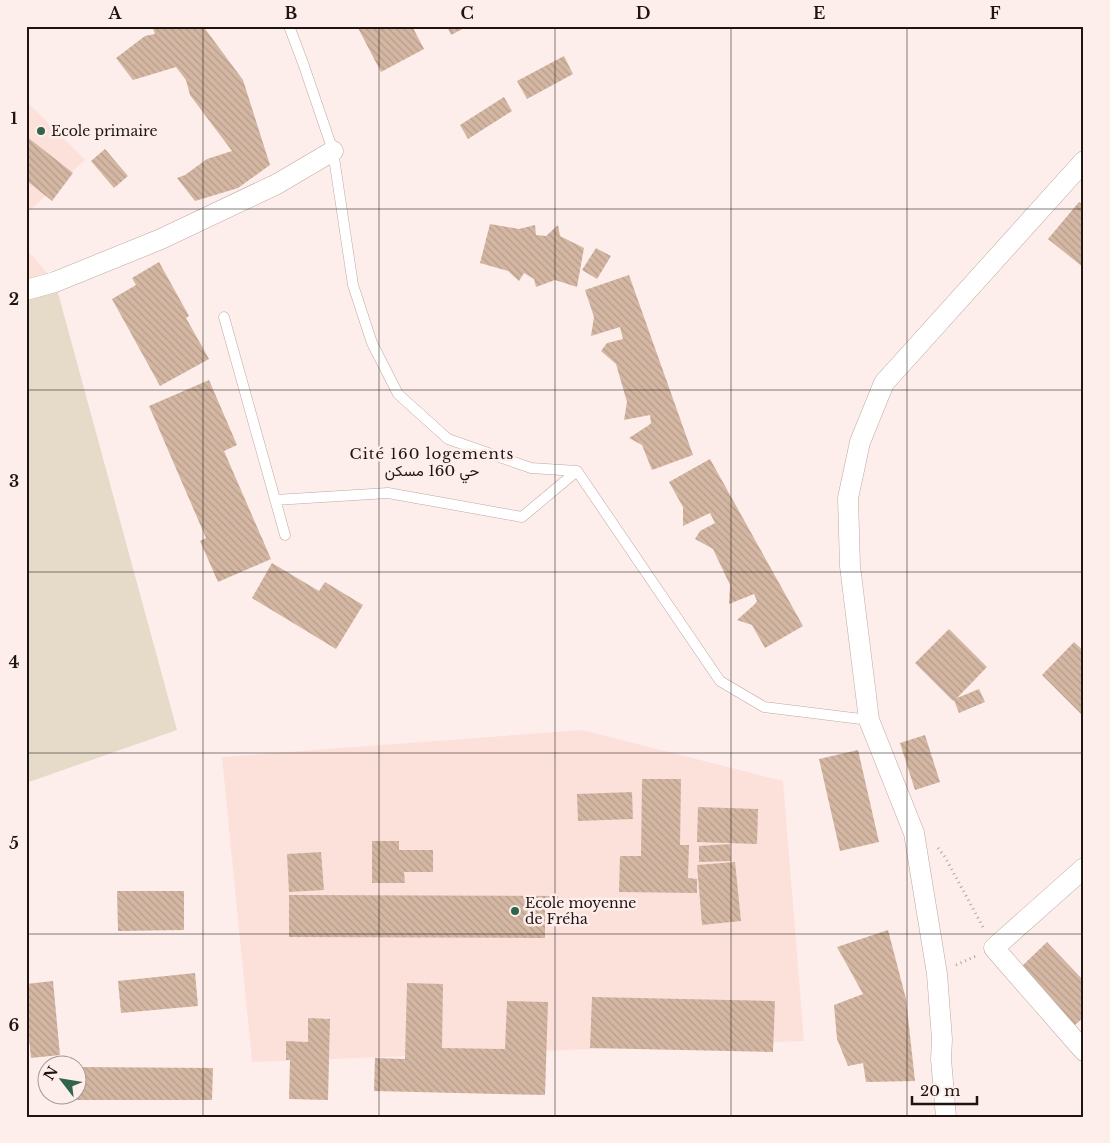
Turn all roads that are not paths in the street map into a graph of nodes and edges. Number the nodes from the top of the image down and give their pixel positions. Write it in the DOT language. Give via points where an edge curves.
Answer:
graph roads {
  1 [pos="289,26"];
  2 [pos="333,151"];
  3 [pos="1084,161"];
  4 [pos="26,290"];
  5 [pos="224,316"];
  6 [pos="577,470"];
  7 [pos="275,500"];
  8 [pos="285,535"];
  9 [pos="868,720"];
  10 [pos="1084,868"];
  11 [pos="942,1039"];
  12 [pos="1084,1051"];
  13 [pos="946,1117"];
  14 [pos="960,1117"];
  1 -- 2 [label="lane"];
  2 -- 4 [label="street" via="277,184 161,239 55,282"];
  2 -- 6 [label="lane" via="353,285 372,343 398,394 448,439 531,468"];
  3 -- 9 [label="street" via="884,383 860,442 848,498 850,566"];
  5 -- 7 [label="lane"];
  6 -- 7 [label="lane" via="522,517 388,493"];
  6 -- 9 [label="lane" via="720,681 764,707"];
  7 -- 8 [label="lane"];
  9 -- 11 [label="street" via="914,833 937,974"];
  10 -- 12 [label="street" via="994,948"];
  11 -- 13 [label="street"];
  11 -- 14 [label="street"];
}
